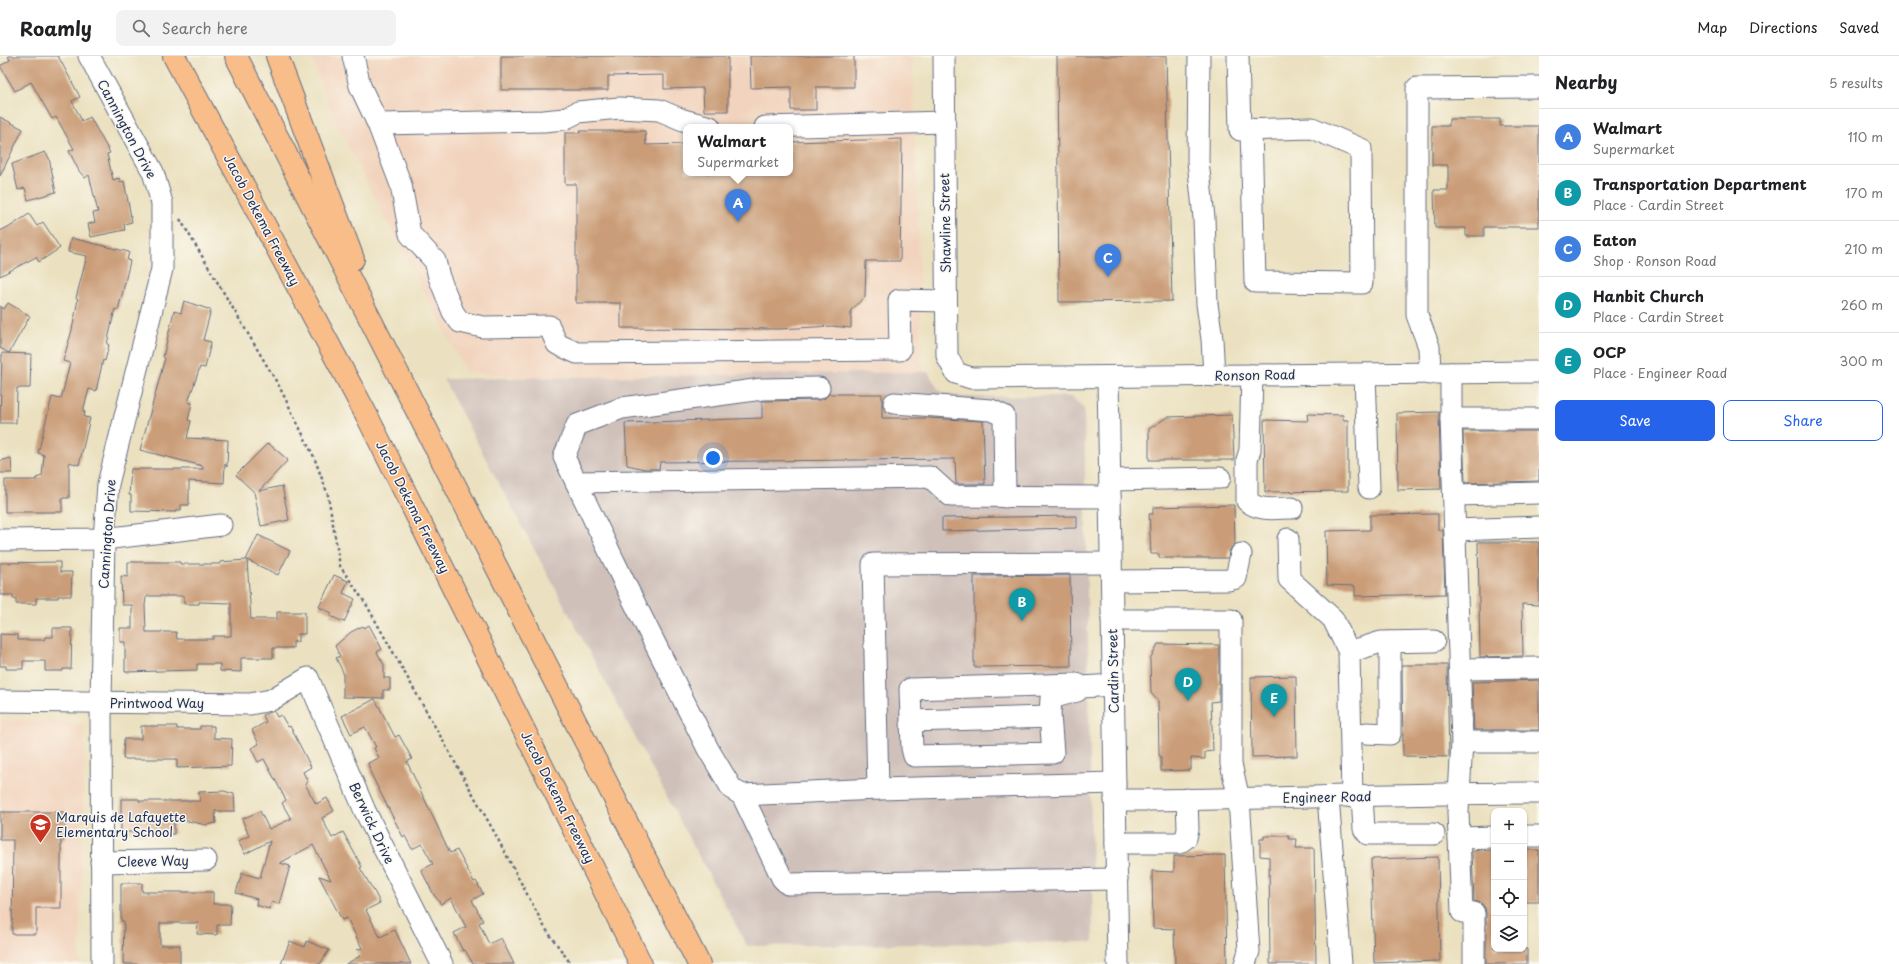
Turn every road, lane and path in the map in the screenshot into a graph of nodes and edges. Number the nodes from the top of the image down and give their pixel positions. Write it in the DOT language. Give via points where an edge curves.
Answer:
graph roads {
  1 [pos="89,56"];
  2 [pos="174,56"];
  3 [pos="236,56"];
  4 [pos="277,56"];
  5 [pos="354,56"];
  6 [pos="944,56"];
  7 [pos="1199,56"];
  8 [pos="1238,56"];
  9 [pos="1539,87"];
  10 [pos="944,122"];
  11 [pos="378,124"];
  12 [pos="698,124"];
  13 [pos="793,126"];
  14 [pos="1251,129"];
  15 [pos="177,215"];
  16 [pos="946,300"];
  17 [pos="392,360"];
  18 [pos="1539,372"];
  19 [pos="1451,373"];
  20 [pos="1365,374"];
  21 [pos="1430,374"];
  22 [pos="1214,376"];
  23 [pos="1252,376"];
  24 [pos="1108,377"];
  25 [pos="971,378"];
  26 [pos="819,388"];
  27 [pos="894,404"];
  28 [pos="1451,419"];
  29 [pos="1539,419"];
  30 [pos="1220,478"];
  31 [pos="576,482"];
  32 [pos="1110,488"];
  33 [pos="1369,488"];
  34 [pos="1539,494"];
  35 [pos="1454,495"];
  36 [pos="1005,497"];
  37 [pos="1292,508"];
  38 [pos="221,525"];
  39 [pos="1539,528"];
  40 [pos="1455,530"];
  41 [pos="1288,538"];
  42 [pos="0,540"];
  43 [pos="104,540"];
  44 [pos="1241,554"];
  45 [pos="1112,572"];
  46 [pos="1112,620"];
  47 [pos="1390,642"];
  48 [pos="1434,642"];
  49 [pos="1349,652"];
  50 [pos="1539,668"];
  51 [pos="1460,669"];
  52 [pos="308,678"];
  53 [pos="1113,685"];
  54 [pos="1082,687"];
  55 [pos="0,701"];
  56 [pos="101,703"];
  57 [pos="1050,717"];
  58 [pos="911,721"];
  59 [pos="1366,733"];
  60 [pos="1462,742"];
  61 [pos="1539,742"];
  62 [pos="878,789"];
  63 [pos="1115,791"];
  64 [pos="1458,793"];
  65 [pos="1539,793"];
  66 [pos="742,795"];
  67 [pos="1328,797"];
  68 [pos="1357,797"];
  69 [pos="1187,799"];
  70 [pos="1240,799"];
  71 [pos="1434,834"];
  72 [pos="1527,836"];
  73 [pos="1539,836"];
  74 [pos="1491,837"];
  75 [pos="1459,838"];
  76 [pos="1116,843"];
  77 [pos="206,860"];
  78 [pos="101,862"];
  79 [pos="1117,878"];
  80 [pos="102,964"];
  81 [pos="442,964"];
  82 [pos="571,964"];
  83 [pos="641,964"];
  84 [pos="699,964"];
  85 [pos="1118,964"];
  86 [pos="1245,964"];
  87 [pos="1340,964"];
  88 [pos="1474,964"];
  1 -- 43 [label="street, Cannington Drive" via="153,172 162,203 162,269 108,484"];
  2 -- 83 [label="highway, Jacob Dekema Freeway" via="366,414"];
  3 -- 17 [label="highway"];
  4 -- 17 [label="highway"];
  5 -- 11 [label="street" via="360,86"];
  6 -- 10 [label="street, Shawline Street"];
  7 -- 22 [label="street" via="1198,161"];
  8 -- 14 [label="street" via="1240,130"];
  9 -- 21 [label="street" via="1417,88 1417,315 1429,347"];
  10 -- 13 [label="street"];
  10 -- 16 [label="street, Shawline Street"];
  11 -- 12 [label="street" via="544,121 564,119 578,112 618,108 659,110"];
  11 -- 16 [label="street" via="401,185 410,234 435,260 453,312 460,322 483,327 549,326 557,344 577,353 900,350 899,300"];
  14 -- 14 [label="street" via="1255,282 1362,283 1361,149 1312,128"];
  15 -- 82 [label="path" via="278,386 314,457 328,495 340,566 366,604 492,828 544,928"];
  16 -- 25 [label="street, Shawline Street" via="947,356 956,373"];
  17 -- 84 [label="highway"];
  18 -- 19 [label="street, Ronson Road"];
  19 -- 21 [label="street, Ronson Road"];
  19 -- 28 [label="street"];
  20 -- 21 [label="street, Ronson Road"];
  20 -- 23 [label="street, Ronson Road"];
  20 -- 33 [label="street"];
  22 -- 23 [label="street, Ronson Road"];
  22 -- 24 [label="street, Ronson Road"];
  23 -- 37 [label="street" via="1250,450 1247,460 1248,501 1262,508"];
  24 -- 25 [label="street, Ronson Road"];
  24 -- 32 [label="street, Cardin Street"];
  26 -- 31 [label="street" via="762,389 622,408 577,425 564,457"];
  27 -- 36 [label="street" via="991,410 1004,416"];
  28 -- 29 [label="street"];
  28 -- 35 [label="street"];
  30 -- 32 [label="street"];
  31 -- 36 [label="street" via="930,477 951,496"];
  31 -- 66 [label="street" via="708,750 732,789"];
  32 -- 36 [label="street"];
  32 -- 45 [label="street, Cardin Street"];
  34 -- 35 [label="street"];
  35 -- 40 [label="street"];
  38 -- 43 [label="street"];
  39 -- 40 [label="street"];
  40 -- 51 [label="street"];
  41 -- 49 [label="street" via="1289,578 1333,620"];
  42 -- 43 [label="street"];
  43 -- 56 [label="street, Cannington Drive"];
  44 -- 45 [label="street" via="1236,578 1228,580"];
  45 -- 46 [label="street, Cardin Street"];
  45 -- 62 [label="street" via="873,564"];
  46 -- 53 [label="street, Cardin Street"];
  46 -- 70 [label="street" via="1231,620 1231,764"];
  47 -- 48 [label="street"];
  47 -- 49 [label="street" via="1381,642"];
  47 -- 59 [label="street" via="1390,734"];
  49 -- 68 [label="street"];
  50 -- 51 [label="street"];
  51 -- 60 [label="street"];
  52 -- 56 [label="street, Printwood Way" via="270,700 250,704"];
  52 -- 81 [label="street, Berwick Drive" via="365,811"];
  53 -- 54 [label="street"];
  53 -- 63 [label="street, Cardin Street"];
  54 -- 57 [label="street" via="1077,691 1051,698"];
  54 -- 58 [label="street" via="1077,684 910,689"];
  55 -- 56 [label="street, Printwood Way"];
  56 -- 78 [label="street, Cannington Drive"];
  57 -- 58 [label="street"];
  57 -- 58 [label="street" via="1053,753 914,756"];
  60 -- 61 [label="street"];
  60 -- 64 [label="street"];
  62 -- 63 [label="street, Engineer Road"];
  62 -- 66 [label="street, Engineer Road"];
  63 -- 69 [label="street, Engineer Road"];
  63 -- 76 [label="street, Cardin Street"];
  64 -- 65 [label="street, Engineer Road"];
  64 -- 68 [label="street, Engineer Road"];
  64 -- 75 [label="street"];
  66 -- 79 [label="street" via="782,878 788,884"];
  67 -- 68 [label="street, Engineer Road"];
  67 -- 70 [label="street, Engineer Road"];
  67 -- 87 [label="street"];
  68 -- 71 [label="street" via="1364,829 1368,834"];
  69 -- 70 [label="street, Engineer Road"];
  69 -- 76 [label="street" via="1188,829 1186,838 1179,843"];
  70 -- 86 [label="street" via="1249,951"];
  72 -- 73 [label="street"];
  74 -- 75 [label="street"];
  75 -- 88 [label="street" via="1462,912 1474,912"];
  76 -- 79 [label="street, Cardin Street"];
  77 -- 78 [label="street, Cleeve Way"];
  78 -- 80 [label="street, Cannington Drive"];
  79 -- 85 [label="street, Cardin Street"];
}
